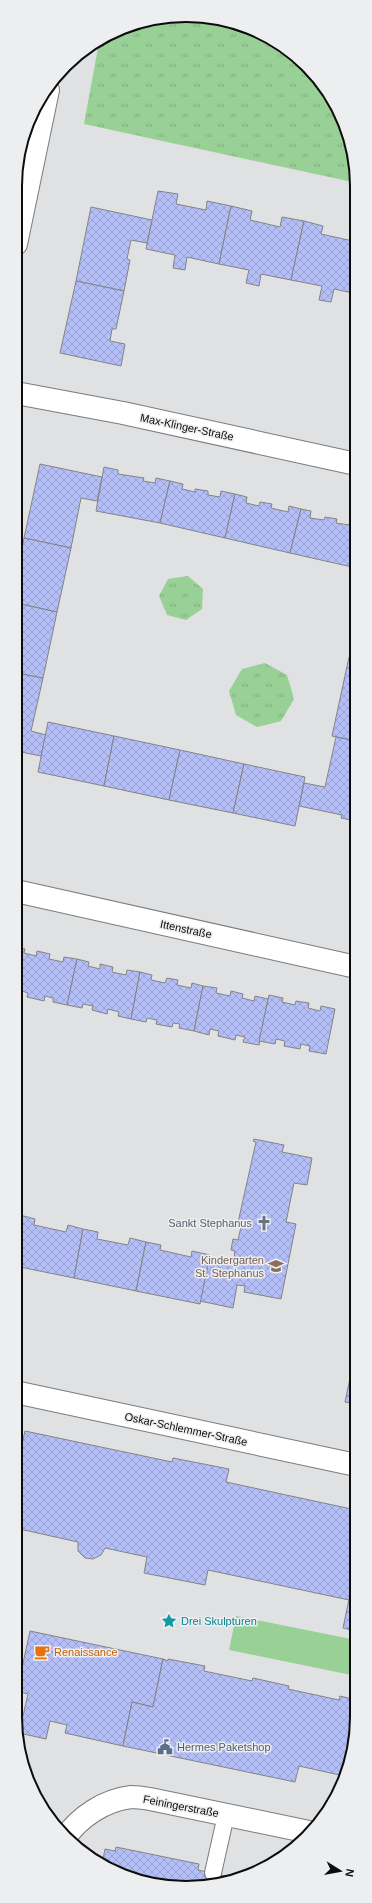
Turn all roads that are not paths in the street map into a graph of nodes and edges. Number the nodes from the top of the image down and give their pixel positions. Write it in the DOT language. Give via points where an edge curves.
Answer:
graph roads {
  1 [pos="46,102"];
  2 [pos="22,215"];
  3 [pos="22,394"];
  4 [pos="350,463"];
  5 [pos="22,892"];
  6 [pos="350,966"];
  7 [pos="22,1393"];
  8 [pos="350,1464"];
  9 [pos="226,1815"];
  10 [pos="304,1831"];
  11 [pos="69,1832"];
  12 [pos="213,1873"];
  1 -- 2 [label="street"];
  3 -- 4 [label="street, Max-Klinger-Straße" via="123,413"];
  5 -- 6 [label="street, Ittenstraße"];
  7 -- 8 [label="street, Oskar-Schlemmer-Straße"];
  9 -- 10 [label="street, Feiningerstraße"];
  9 -- 11 [label="street, Feiningerstraße" via="150,1798 131,1797 114,1801 95,1810 74,1825"];
  9 -- 12 [label="lane"];
}
